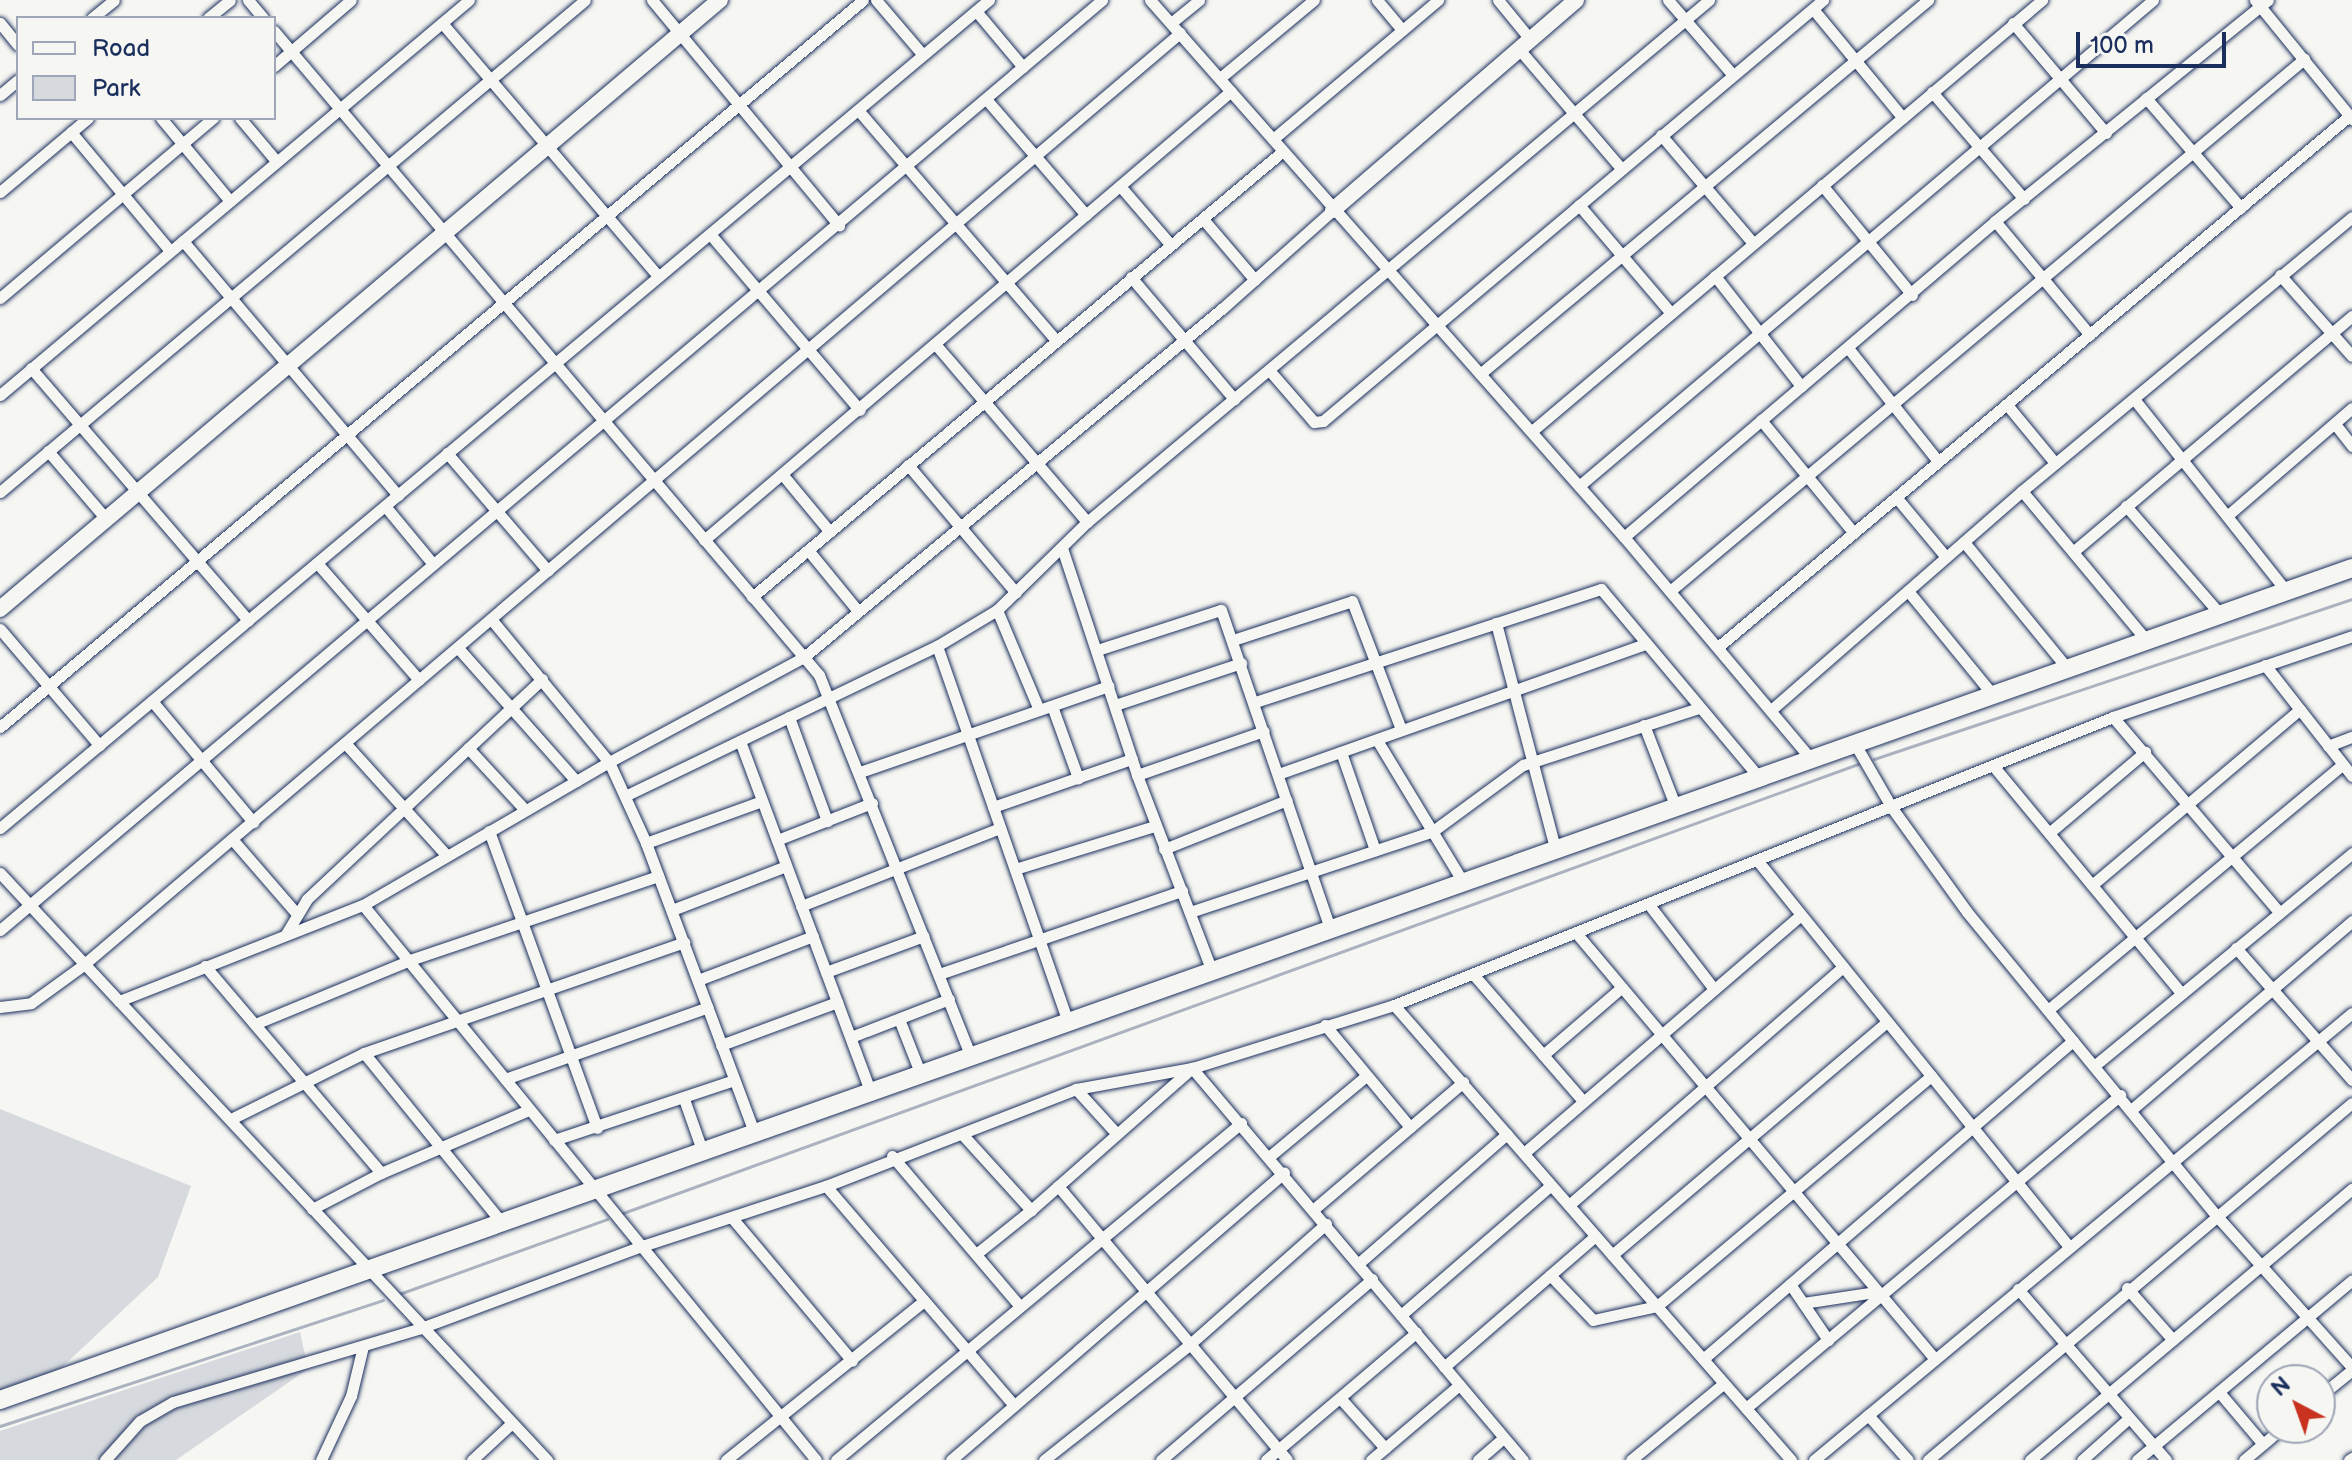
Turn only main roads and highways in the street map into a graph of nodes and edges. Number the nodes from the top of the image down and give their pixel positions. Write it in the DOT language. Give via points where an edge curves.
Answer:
graph roads {
  1 [pos="2352,568"];
  2 [pos="0,1400"];
  1 -- 2 [label="main road"];
}
